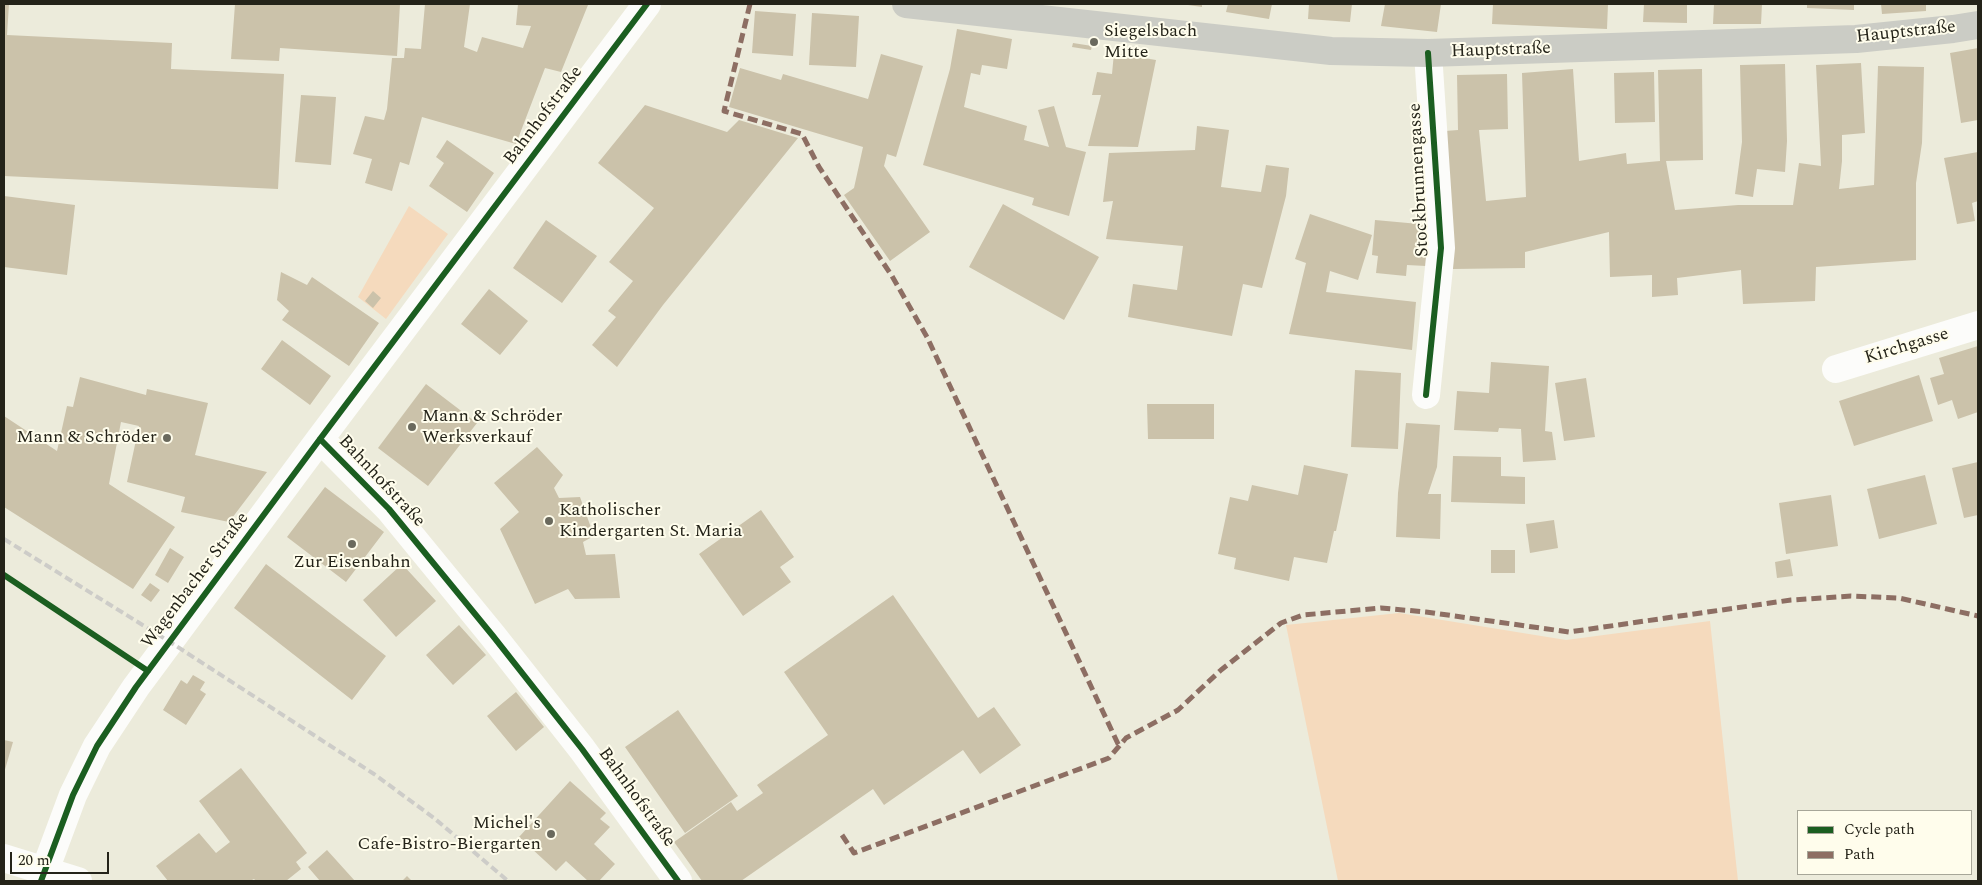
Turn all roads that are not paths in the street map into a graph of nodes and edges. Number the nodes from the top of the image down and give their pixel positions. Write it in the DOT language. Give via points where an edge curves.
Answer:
graph roads {
  1 [pos="647,4"];
  2 [pos="906,4"];
  3 [pos="1978,24"];
  4 [pos="1428,53"];
  5 [pos="1978,325"];
  6 [pos="1836,369"];
  7 [pos="1426,395"];
  8 [pos="320,439"];
  9 [pos="4,858"];
  10 [pos="43,876"];
  11 [pos="78,881"];
  12 [pos="678,881"];
  1 -- 8 [label="street, Bahnhofstraße"];
  2 -- 4 [label="main road, Hauptstraße" via="1317,50"];
  3 -- 4 [label="main road, Hauptstraße" via="1953,30 1856,39"];
  4 -- 7 [label="street, Stockbrunnengasse" via="1441,248"];
  5 -- 6 [label="street, Kirchgasse"];
  8 -- 10 [label="street, Wagenbacher Straße" via="148,671 97,746 72,795"];
  8 -- 12 [label="street, Bahnhofstraße" via="389,509 493,636 582,749"];
  9 -- 10 [label="street"];
  10 -- 11 [label="street"];
}
